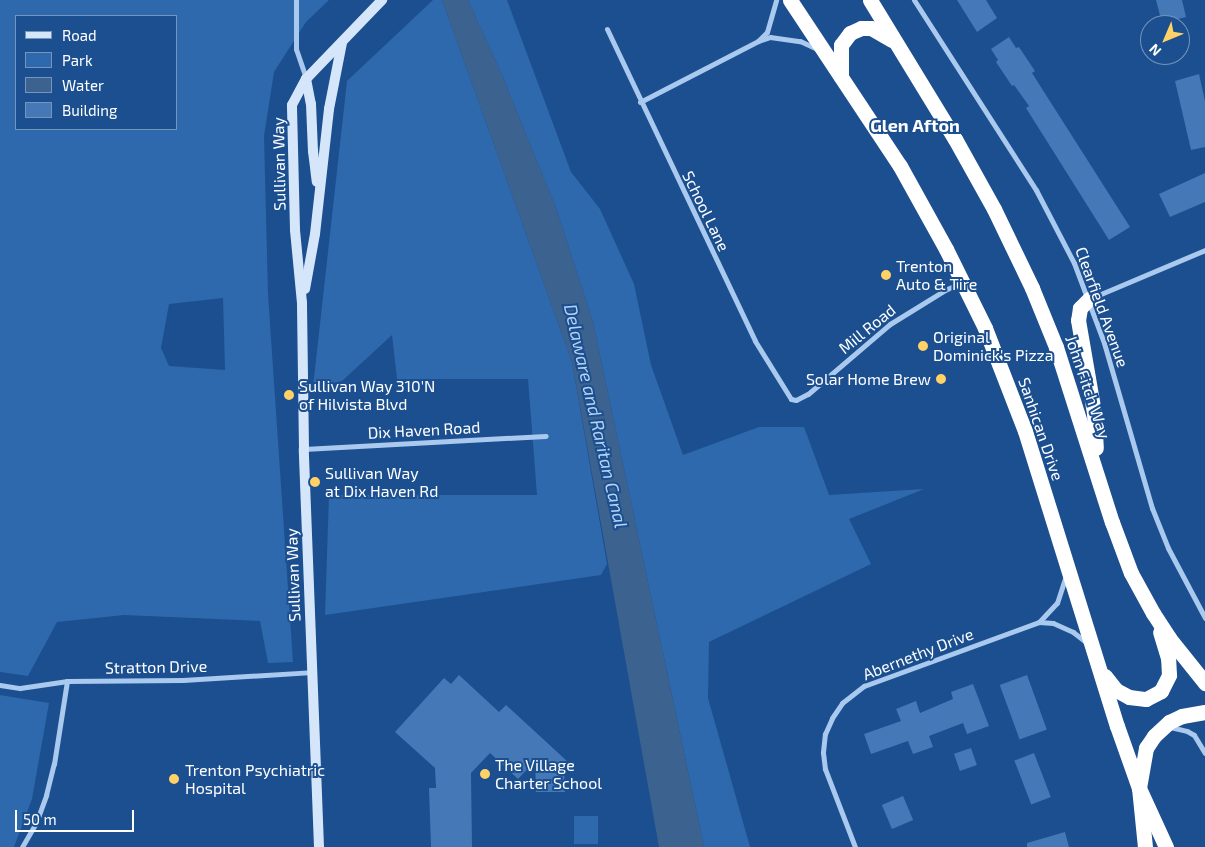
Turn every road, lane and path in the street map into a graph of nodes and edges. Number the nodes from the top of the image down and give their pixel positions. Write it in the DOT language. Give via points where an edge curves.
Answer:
graph roads {
  1 [pos="296,0"];
  2 [pos="382,0"];
  3 [pos="776,0"];
  4 [pos="790,0"];
  5 [pos="870,0"];
  6 [pos="914,0"];
  7 [pos="607,29"];
  8 [pos="758,41"];
  9 [pos="896,42"];
  10 [pos="342,43"];
  11 [pos="825,54"];
  12 [pos="840,77"];
  13 [pos="306,79"];
  14 [pos="640,102"];
  15 [pos="319,198"];
  16 [pos="1205,250"];
  17 [pos="963,282"];
  18 [pos="1089,299"];
  19 [pos="302,303"];
  20 [pos="791,399"];
  21 [pos="546,436"];
  22 [pos="304,449"];
  23 [pos="1098,472"];
  24 [pos="1068,571"];
  25 [pos="1152,613"];
  26 [pos="1205,618"];
  27 [pos="1039,622"];
  28 [pos="1093,647"];
  29 [pos="1100,669"];
  30 [pos="312,672"];
  31 [pos="67,681"];
  32 [pos="1205,682"];
  33 [pos="0,686"];
  34 [pos="1205,712"];
  35 [pos="1163,727"];
  36 [pos="1205,753"];
  37 [pos="1139,788"];
  38 [pos="22,847"];
  39 [pos="319,847"];
  40 [pos="854,847"];
  41 [pos="1145,847"];
  42 [pos="1166,847"];
  1 -- 13 [label="street" via="296,49"];
  2 -- 10 [label="main road, Sullivan Way"];
  3 -- 8 [label="street" via="767,32"];
  4 -- 11 [label="highway, Sanhican Drive"];
  5 -- 9 [label="highway, John Fitch Way"];
  6 -- 18 [label="street, Clearfield Avenue" via="1036,190"];
  7 -- 14 [label="street, School Lane"];
  8 -- 11 [label="street" via="770,37 800,41"];
  8 -- 14 [label="street"];
  9 -- 12 [label="highway" via="871,28 850,33 842,46"];
  9 -- 23 [label="highway, John Fitch Way" via="955,138 1032,288 1056,347"];
  10 -- 13 [label="main road, Sullivan Way"];
  10 -- 15 [label="main road, Sullivan Way" via="329,108"];
  11 -- 12 [label="highway, Sanhican Drive"];
  12 -- 17 [label="highway, Sanhican Drive" via="900,166"];
  13 -- 15 [label="main road"];
  13 -- 19 [label="main road, Sullivan Way" via="292,104 295,230"];
  14 -- 20 [label="street, School Lane" via="755,341"];
  15 -- 19 [label="main road, Sullivan Way"];
  16 -- 18 [label="street"];
  17 -- 20 [label="street, Mill Road" via="890,324 816,388 796,400"];
  17 -- 24 [label="highway, Sanhican Drive" via="1025,430"];
  18 -- 23 [label="highway" via="1080,308 1078,320 1094,413"];
  18 -- 26 [label="street, Clearfield Avenue" via="1152,508 1171,556"];
  19 -- 22 [label="main road, Sullivan Way"];
  21 -- 22 [label="street, Dix Haven Road"];
  22 -- 30 [label="main road, Sullivan Way"];
  23 -- 25 [label="highway, John Fitch Way" via="1122,550"];
  24 -- 27 [label="street, Abernethy Drive" via="1057,603"];
  24 -- 28 [label="highway, Sanhican Drive"];
  25 -- 29 [label="highway" via="1169,667 1168,682 1161,691 1146,698 1129,697 1116,690"];
  25 -- 32 [label="highway, John Fitch Way"];
  27 -- 28 [label="street" via="1053,623 1073,632"];
  27 -- 40 [label="street, Abernethy Drive" via="864,686 842,703 825,734 823,752 825,769"];
  28 -- 29 [label="highway, Sanhican Drive"];
  29 -- 37 [label="highway, Sanhican Drive"];
  30 -- 31 [label="street, Stratton Drive" via="183,680"];
  30 -- 39 [label="main road, Sullivan Way"];
  31 -- 33 [label="street, Stratton Drive" via="20,688"];
  31 -- 38 [label="street" via="46,795 36,823"];
  34 -- 35 [label="highway" via="1182,716"];
  35 -- 36 [label="street" via="1186,730 1194,735"];
  35 -- 37 [label="highway" via="1146,748"];
  37 -- 41 [label="highway"];
  37 -- 42 [label="highway, Sanhican Drive"];
}
